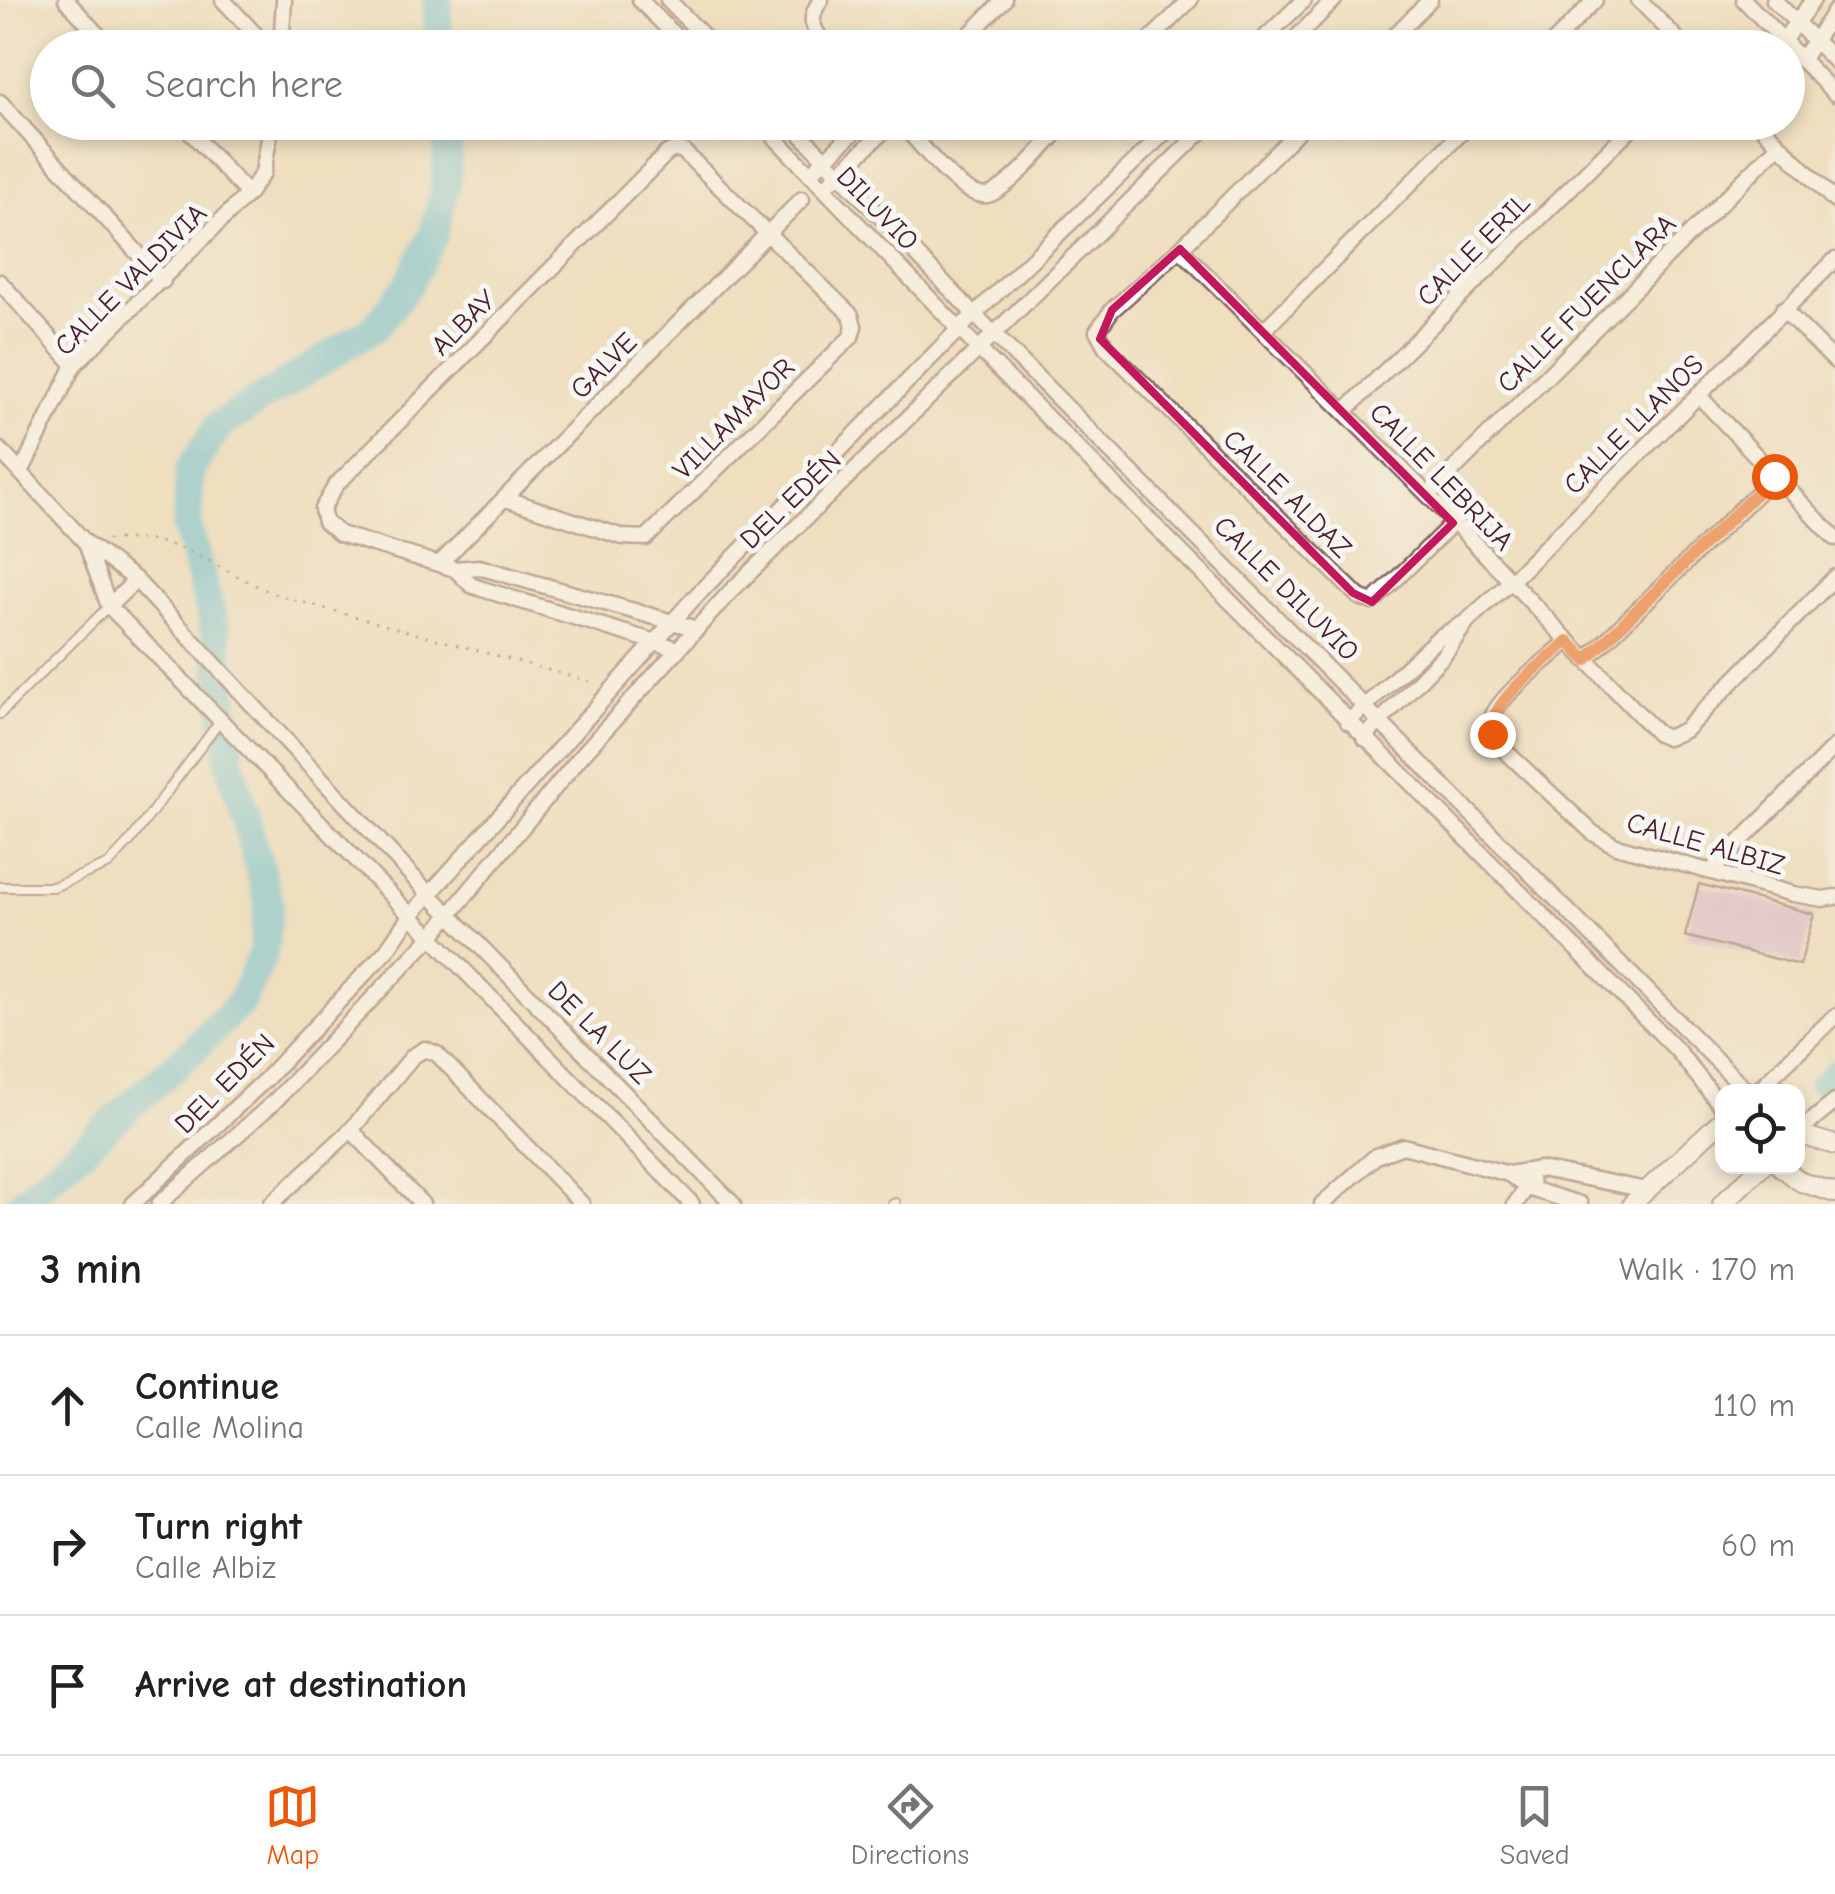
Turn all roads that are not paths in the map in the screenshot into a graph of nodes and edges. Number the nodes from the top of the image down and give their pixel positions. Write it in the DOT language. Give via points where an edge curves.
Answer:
graph roads {
  1 [pos="66,0"];
  2 [pos="223,0"];
  3 [pos="284,0"];
  4 [pos="640,0"];
  5 [pos="668,0"];
  6 [pos="821,0"];
  7 [pos="1004,0"];
  8 [pos="1190,0"];
  9 [pos="1304,0"];
  10 [pos="1334,0"];
  11 [pos="1430,0"];
  12 [pos="1596,0"];
  13 [pos="1640,0"];
  14 [pos="1744,0"];
  15 [pos="1774,0"];
  16 [pos="1813,0"];
  17 [pos="1835,11"];
  18 [pos="1798,24"];
  19 [pos="94,30"];
  20 [pos="251,30"];
  21 [pos="282,30"];
  22 [pos="669,30"];
  23 [pos="697,30"];
  24 [pos="814,30"];
  25 [pos="974,30"];
  26 [pos="1160,30"];
  27 [pos="1273,30"];
  28 [pos="1304,30"];
  29 [pos="1400,30"];
  30 [pos="1566,30"];
  31 [pos="1669,30"];
  32 [pos="1772,30"];
  33 [pos="1793,30"];
  34 [pos="1804,30"];
  35 [pos="1805,31"];
  36 [pos="1815,41"];
  37 [pos="1805,55"];
  38 [pos="1835,61"];
  39 [pos="1805,64"];
  40 [pos="1835,94"];
  41 [pos="0,102"];
  42 [pos="30,135"];
  43 [pos="34,140"];
  44 [pos="198,140"];
  45 [pos="268,140"];
  46 [pos="777,140"];
  47 [pos="806,140"];
  48 [pos="845,140"];
  49 [pos="874,140"];
  50 [pos="918,140"];
  51 [pos="1048,140"];
  52 [pos="1157,140"];
  53 [pos="1192,140"];
  54 [pos="1289,140"];
  55 [pos="1454,140"];
  56 [pos="1619,140"];
  57 [pos="1774,140"];
  58 [pos="1779,146"];
  59 [pos="825,159"];
  60 [pos="810,174"];
  61 [pos="840,175"];
  62 [pos="824,188"];
  63 [pos="248,194"];
  64 [pos="802,199"];
  65 [pos="1835,201"];
  66 [pos="763,230"];
  67 [pos="1180,248"];
  68 [pos="1835,260"];
  69 [pos="162,281"];
  70 [pos="0,282"];
  71 [pos="1783,309"];
  72 [pos="974,314"];
  73 [pos="958,329"];
  74 [pos="1264,330"];
  75 [pos="996,335"];
  76 [pos="980,349"];
  77 [pos="1835,362"];
  78 [pos="74,365"];
  79 [pos="1698,395"];
  80 [pos="1345,411"];
  81 [pos="0,450"];
  82 [pos="21,472"];
  83 [pos="1774,476"];
  84 [pos="1428,495"];
  85 [pos="506,499"];
  86 [pos="1454,523"];
  87 [pos="1835,538"];
  88 [pos="86,542"];
  89 [pos="439,564"];
  90 [pos="456,569"];
  91 [pos="1835,577"];
  92 [pos="136,580"];
  93 [pos="1510,582"];
  94 [pos="109,606"];
  95 [pos="673,622"];
  96 [pos="1466,622"];
  97 [pos="697,628"];
  98 [pos="1568,641"];
  99 [pos="654,643"];
  100 [pos="678,649"];
  101 [pos="1586,660"];
  102 [pos="1366,706"];
  103 [pos="0,714"];
  104 [pos="220,721"];
  105 [pos="1381,721"];
  106 [pos="1348,722"];
  107 [pos="1364,738"];
  108 [pos="1835,746"];
  109 [pos="1711,871"];
  110 [pos="0,887"];
  111 [pos="430,896"];
  112 [pos="1835,897"];
  113 [pos="410,916"];
  114 [pos="450,916"];
  115 [pos="431,937"];
  116 [pos="1835,1016"];
  117 [pos="1740,1084"];
  118 [pos="1764,1084"];
  119 [pos="1715,1099"];
  120 [pos="1835,1102"];
  121 [pos="1715,1126"];
  122 [pos="1805,1127"];
  123 [pos="351,1130"];
  124 [pos="1805,1135"];
  125 [pos="1835,1144"];
  126 [pos="1540,1169"];
  127 [pos="1510,1174"];
  128 [pos="1754,1174"];
  129 [pos="1790,1174"];
  130 [pos="1527,1188"];
  131 [pos="1646,1190"];
  132 [pos="1835,1194"];
  133 [pos="134,1204"];
  134 [pos="158,1204"];
  135 [pos="271,1204"];
  136 [pos="422,1204"];
  137 [pos="582,1204"];
  138 [pos="692,1204"];
  139 [pos="733,1204"];
  140 [pos="1322,1204"];
  141 [pos="1515,1204"];
  142 [pos="1580,1204"];
  143 [pos="1632,1204"];
  144 [pos="1722,1204"];
  1 -- 19 [label="street"];
  2 -- 20 [label="street"];
  3 -- 21 [label="street"];
  4 -- 22 [label="street"];
  5 -- 23 [label="street"];
  6 -- 24 [label="street" via="812,16"];
  7 -- 25 [label="street"];
  8 -- 26 [label="street"];
  9 -- 27 [label="street"];
  10 -- 28 [label="street"];
  11 -- 29 [label="street"];
  12 -- 30 [label="street"];
  13 -- 31 [label="street"];
  14 -- 32 [label="street"];
  15 -- 18 [label="street"];
  16 -- 18 [label="street"];
  17 -- 36 [label="street"];
  18 -- 33 [label="street"];
  18 -- 34 [label="street"];
  35 -- 36 [label="street"];
  36 -- 37 [label="street"];
  36 -- 38 [label="street"];
  39 -- 40 [label="street"];
  41 -- 42 [label="street"];
  43 -- 69 [label="street"];
  44 -- 63 [label="street"];
  45 -- 63 [label="street, CALLE VALDIVIA" via="262,173"];
  46 -- 60 [label="street, DILUVIO"];
  47 -- 59 [label="street, CALLE DILUVIO"];
  48 -- 59 [label="street"];
  49 -- 61 [label="street"];
  50 -- 51 [label="street" via="974,194 991,194"];
  52 -- 72 [label="street, DEL EDÉN"];
  53 -- 75 [label="street, DEL EDÉN"];
  54 -- 67 [label="street"];
  55 -- 74 [label="street"];
  56 -- 80 [label="street, CALLE ERIL"];
  57 -- 58 [label="street"];
  58 -- 65 [label="street"];
  58 -- 84 [label="street, CALLE FUENCLARA"];
  59 -- 60 [label="street"];
  59 -- 61 [label="street, CALLE DILUVIO"];
  60 -- 62 [label="street, DILUVIO"];
  61 -- 62 [label="street"];
  61 -- 72 [label="street, CALLE DILUVIO"];
  62 -- 73 [label="street, DILUVIO"];
  63 -- 69 [label="street, CALLE VALDIVIA"];
  64 -- 66 [label="street, GALVE"];
  66 -- 85 [label="street, GALVE"];
  66 -- 85 [label="street, VILLAMAYOR" via="851,316 850,337 646,538 623,538"];
  66 -- 89 [label="street, ALBAY" via="675,148 326,498 322,516 340,534"];
  67 -- 74 [label="street, CALLE LEBRIJA"];
  67 -- 86 [label="street, CALLE ALDAZ" via="1112,310 1097,331 1106,347 1359,598 1372,602"];
  68 -- 71 [label="street, CALLE LLANOS"];
  69 -- 78 [label="street, CALLE VALDIVIA"];
  70 -- 78 [label="street"];
  71 -- 77 [label="street"];
  71 -- 79 [label="street, CALLE LLANOS"];
  72 -- 73 [label="street, DEL EDÉN"];
  72 -- 75 [label="street, CALLE DILUVIO"];
  73 -- 76 [label="street, DILUVIO"];
  73 -- 95 [label="street, DEL EDÉN"];
  74 -- 80 [label="street, CALLE LEBRIJA"];
  75 -- 76 [label="street, DEL EDÉN"];
  75 -- 102 [label="street, CALLE DILUVIO"];
  76 -- 97 [label="street, DEL EDÉN"];
  76 -- 106 [label="street, DILUVIO"];
  78 -- 82 [label="street, CALLE VALDIVIA"];
  79 -- 83 [label="street"];
  79 -- 93 [label="street, CALLE LLANOS"];
  80 -- 84 [label="street, CALLE LEBRIJA"];
  81 -- 82 [label="street"];
  82 -- 88 [label="street"];
  83 -- 87 [label="street"];
  83 -- 101 [label="street"];
  84 -- 86 [label="street, CALLE LEBRIJA"];
  85 -- 89 [label="street, GALVE"];
  86 -- 93 [label="street, CALLE LEBRIJA"];
  88 -- 92 [label="street, DE LA LUZ"];
  88 -- 94 [label="street"];
  89 -- 90 [label="street, ALBAY"];
  90 -- 95 [label="street, ALBAY" via="479,567"];
  90 -- 99 [label="street, ALBAY" via="482,589"];
  91 -- 101 [label="street, CALLE LEBRIJA" via="1684,730 1667,738"];
  92 -- 94 [label="street"];
  92 -- 111 [label="street, DE LA LUZ"];
  93 -- 96 [label="street, CALLE LLANOS"];
  93 -- 98 [label="street, CALLE LEBRIJA"];
  94 -- 103 [label="lane"];
  94 -- 104 [label="street, DE LA LUZ"];
  95 -- 97 [label="street, ALBAY"];
  95 -- 99 [label="street, DEL EDÉN"];
  96 -- 102 [label="street" via="1438,638"];
  96 -- 105 [label="street"];
  97 -- 100 [label="street, DEL EDÉN"];
  98 -- 101 [label="street, CALLE LEBRIJA"];
  98 -- 109 [label="street, CALLE ALBIZ" via="1498,707 1490,725 1495,740 1604,840"];
  99 -- 100 [label="street, ALBAY"];
  99 -- 111 [label="street, DEL EDÉN"];
  100 -- 114 [label="street, DEL EDÉN"];
  102 -- 105 [label="street, CALLE DILUVIO"];
  102 -- 106 [label="street"];
  104 -- 110 [label="lane" via="109,864 53,887"];
  104 -- 113 [label="street, DE LA LUZ"];
  105 -- 107 [label="street"];
  105 -- 117 [label="street, CALLE DILUVIO"];
  106 -- 107 [label="street, DILUVIO"];
  107 -- 119 [label="street, DILUVIO" via="1676,1049"];
  108 -- 109 [label="street"];
  109 -- 112 [label="street, CALLE ALBIZ" via="1813,898"];
  111 -- 113 [label="street, DEL EDÉN"];
  111 -- 114 [label="street, DE LA LUZ"];
  113 -- 115 [label="street, DE LA LUZ"];
  113 -- 133 [label="street, DEL EDÉN" via="386,951 265,1080"];
  114 -- 115 [label="street, DEL EDÉN"];
  114 -- 139 [label="street, DE LA LUZ"];
  115 -- 134 [label="street, DEL EDÉN" via="274,1103"];
  115 -- 138 [label="street, DE LA LUZ"];
  116 -- 118 [label="street"];
  120 -- 122 [label="street"];
  121 -- 131 [label="street"];
  123 -- 135 [label="street"];
  123 -- 136 [label="street"];
  123 -- 137 [label="street" via="425,1049"];
  124 -- 125 [label="street"];
  126 -- 127 [label="street"];
  126 -- 130 [label="street"];
  126 -- 131 [label="street"];
  127 -- 130 [label="street"];
  127 -- 140 [label="street" via="1404,1146 1376,1156"];
  128 -- 144 [label="street"];
  129 -- 132 [label="street"];
  130 -- 141 [label="street"];
  130 -- 142 [label="street"];
  131 -- 143 [label="street"];
}
